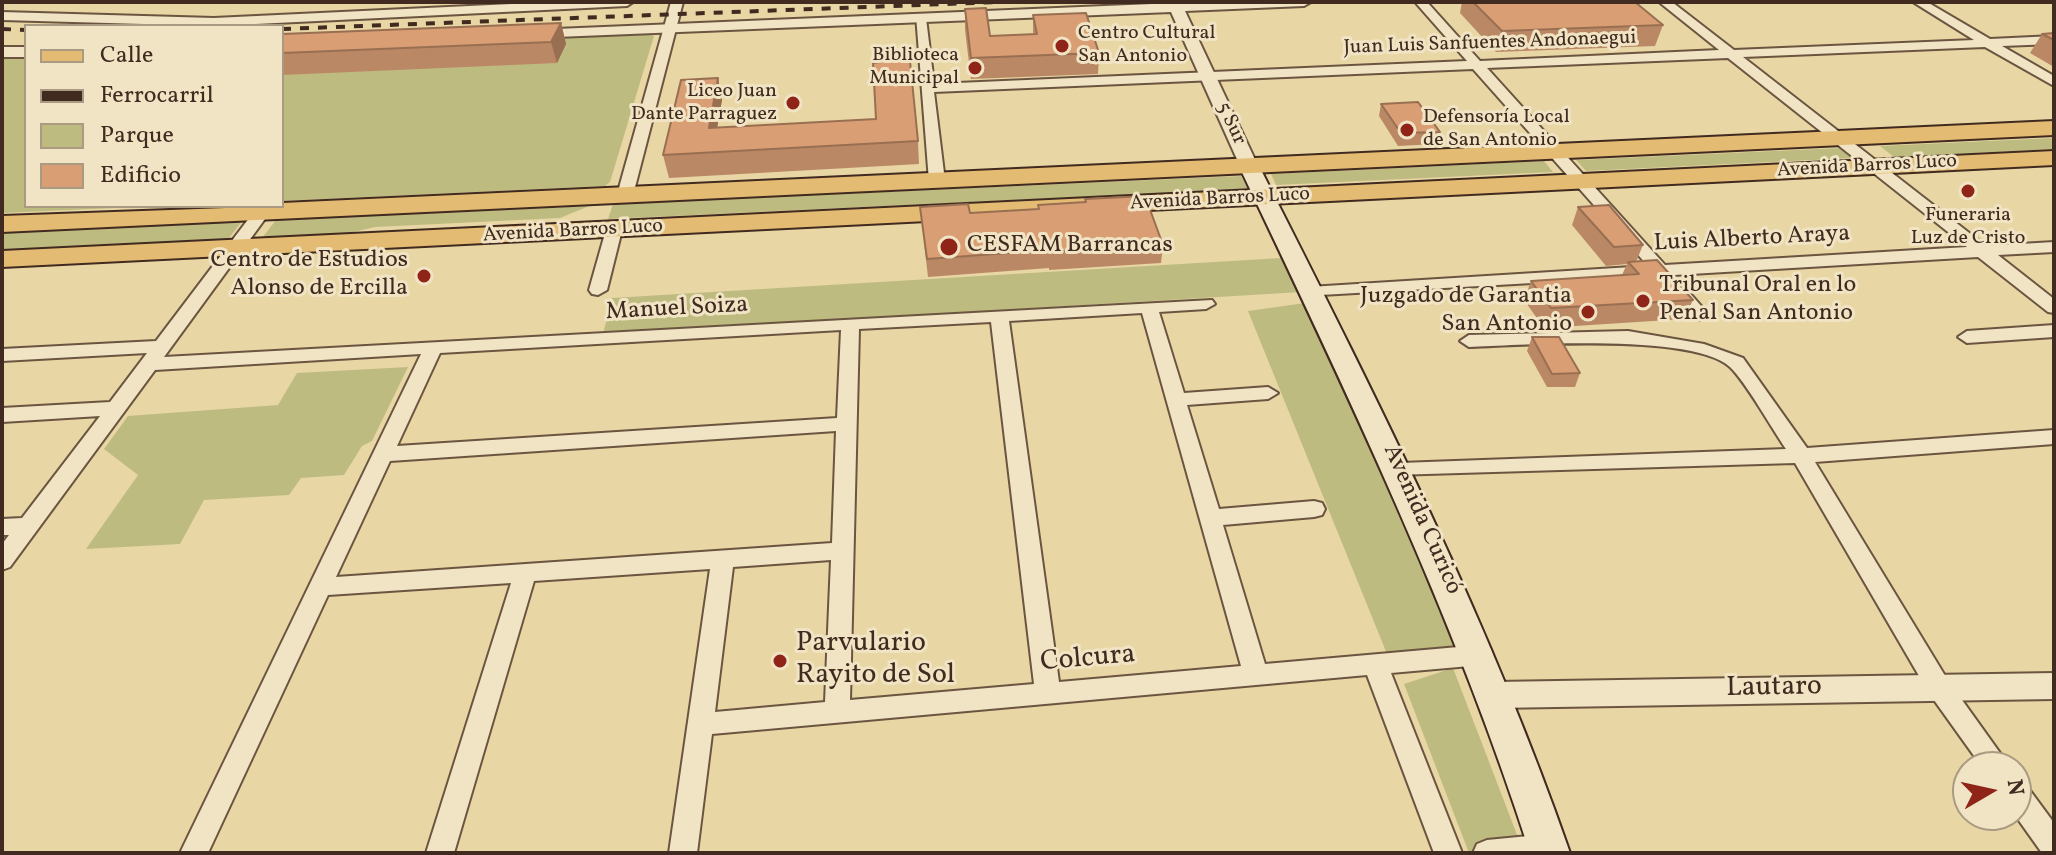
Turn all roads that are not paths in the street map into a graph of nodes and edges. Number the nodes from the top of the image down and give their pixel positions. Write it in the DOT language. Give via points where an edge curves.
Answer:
graph roads {
  1 [pos="627,2"];
  2 [pos="677,2"];
  3 [pos="1304,2"];
  4 [pos="1421,2"];
  5 [pos="1665,2"];
  6 [pos="1919,2"];
  7 [pos="1176,7"];
  8 [pos="2,16"];
  9 [pos="920,18"];
  10 [pos="670,28"];
  11 [pos="515,34"];
  12 [pos="2054,40"];
  13 [pos="1988,43"];
  14 [pos="2,52"];
  15 [pos="24,52"];
  16 [pos="1732,54"];
  17 [pos="1476,64"];
  18 [pos="1207,76"];
  19 [pos="2054,82"];
  20 [pos="928,88"];
  21 [pos="2054,128"];
  22 [pos="1840,138"];
  23 [pos="1554,152"];
  24 [pos="2054,158"];
  25 [pos="1249,166"];
  26 [pos="1876,167"];
  27 [pos="937,181"];
  28 [pos="1580,182"];
  29 [pos="625,195"];
  30 [pos="1265,197"];
  31 [pos="262,212"];
  32 [pos="2,224"];
  33 [pos="614,230"];
  34 [pos="536,234"];
  35 [pos="2054,247"];
  36 [pos="237,249"];
  37 [pos="1982,252"];
  38 [pos="2,259"];
  39 [pos="1659,270"];
  40 [pos="598,290"];
  41 [pos="1309,292"];
  42 [pos="1206,304"];
  43 [pos="1149,307"];
  44 [pos="2054,308"];
  45 [pos="1700,315"];
  46 [pos="999,316"];
  47 [pos="850,324"];
  48 [pos="2054,331"];
  49 [pos="1967,337"];
  50 [pos="1469,341"];
  51 [pos="164,346"];
  52 [pos="433,348"];
  53 [pos="2,355"];
  54 [pos="150,364"];
  55 [pos="1268,393"];
  56 [pos="1176,400"];
  57 [pos="117,408"];
  58 [pos="2,415"];
  59 [pos="847,424"];
  60 [pos="2054,437"];
  61 [pos="382,454"];
  62 [pos="1801,455"];
  63 [pos="1400,470"];
  64 [pos="1314,509"];
  65 [pos="1211,518"];
  66 [pos="29,526"];
  67 [pos="2,527"];
  68 [pos="843,551"];
  69 [pos="723,559"];
  70 [pos="2,561"];
  71 [pos="525,573"];
  72 [pos="319,587"];
  73 [pos="1481,655"];
  74 [pos="1375,665"];
  75 [pos="1256,675"];
  76 [pos="1938,686"];
  77 [pos="2054,686"];
  78 [pos="1048,694"];
  79 [pos="1495,695"];
  80 [pos="837,712"];
  81 [pos="701,724"];
  82 [pos="1985,751"];
  83 [pos="2032,816"];
  84 [pos="2054,846"];
  85 [pos="1550,850"];
  86 [pos="194,853"];
  87 [pos="440,853"];
  88 [pos="683,853"];
  89 [pos="1448,853"];
  90 [pos="1487,853"];
  1 -- 8 [label="street" via="196,22"];
  2 -- 10 [label="street"];
  3 -- 7 [label="street"];
  4 -- 17 [label="street"];
  5 -- 16 [label="street"];
  6 -- 13 [label="street"];
  7 -- 9 [label="street"];
  7 -- 18 [label="street, 5 Sur"];
  9 -- 10 [label="street"];
  9 -- 20 [label="street"];
  10 -- 11 [label="street"];
  10 -- 29 [label="street"];
  12 -- 13 [label="street, Juan Luis Sanfuentes Andonaegui"];
  13 -- 16 [label="street, Juan Luis Sanfuentes Andonaegui"];
  13 -- 19 [label="street"];
  14 -- 15 [label="street"];
  16 -- 17 [label="street, Juan Luis Sanfuentes Andonaegui"];
  16 -- 22 [label="street"];
  17 -- 18 [label="street, Juan Luis Sanfuentes Andonaegui"];
  17 -- 23 [label="street"];
  18 -- 20 [label="street, Juan Luis Sanfuentes Andonaegui"];
  18 -- 25 [label="street, 5 Sur"];
  20 -- 27 [label="street"];
  21 -- 22 [label="main road, Avenida Barros Luco"];
  22 -- 23 [label="main road, Avenida Barros Luco"];
  22 -- 26 [label="street"];
  23 -- 25 [label="main road, Avenida Barros Luco"];
  23 -- 28 [label="street"];
  24 -- 26 [label="main road, Avenida Barros Luco"];
  25 -- 27 [label="main road, Avenida Barros Luco"];
  25 -- 30 [label="main road, 5 Sur"];
  26 -- 28 [label="main road, Avenida Barros Luco"];
  26 -- 37 [label="street"];
  27 -- 29 [label="main road, Avenida Barros Luco"];
  28 -- 30 [label="main road, Avenida Barros Luco"];
  28 -- 39 [label="street"];
  29 -- 31 [label="main road, Avenida Barros Luco"];
  29 -- 34 [label="main road" via="583,220"];
  30 -- 33 [label="main road, Avenida Barros Luco"];
  30 -- 41 [label="main road, Avenida Curicó"];
  31 -- 32 [label="main road, Avenida Barros Luco"];
  31 -- 36 [label="street"];
  33 -- 34 [label="main road, Avenida Barros Luco"];
  33 -- 40 [label="street"];
  34 -- 36 [label="main road, Avenida Barros Luco"];
  35 -- 37 [label="street, Luis Alberto Araya"];
  36 -- 38 [label="main road, Avenida Barros Luco"];
  36 -- 51 [label="street"];
  37 -- 39 [label="street, Luis Alberto Araya"];
  37 -- 44 [label="street"];
  39 -- 41 [label="street, Luis Alberto Araya"];
  39 -- 45 [label="street"];
  41 -- 63 [label="main road, Avenida Curicó"];
  42 -- 43 [label="street, Manuel Soiza"];
  43 -- 46 [label="street, Manuel Soiza"];
  43 -- 56 [label="street"];
  46 -- 47 [label="street, Manuel Soiza"];
  46 -- 78 [label="street"];
  47 -- 52 [label="street, Manuel Soiza"];
  47 -- 59 [label="street"];
  48 -- 49 [label="street"];
  50 -- 62 [label="street" via="1628,337 1704,350 1736,362"];
  51 -- 53 [label="street"];
  51 -- 54 [label="street"];
  52 -- 54 [label="street, Manuel Soiza"];
  52 -- 61 [label="street"];
  54 -- 57 [label="street"];
  55 -- 56 [label="street"];
  56 -- 65 [label="street"];
  57 -- 58 [label="street"];
  57 -- 66 [label="street"];
  59 -- 61 [label="street"];
  59 -- 68 [label="street"];
  60 -- 62 [label="street"];
  61 -- 72 [label="street"];
  62 -- 63 [label="street"];
  62 -- 76 [label="street"];
  63 -- 73 [label="main road, Avenida Curicó"];
  64 -- 65 [label="street"];
  65 -- 75 [label="street"];
  66 -- 67 [label="street"];
  66 -- 70 [label="street"];
  68 -- 69 [label="street"];
  68 -- 80 [label="street"];
  69 -- 71 [label="street"];
  69 -- 81 [label="street"];
  71 -- 72 [label="street"];
  71 -- 87 [label="street"];
  72 -- 86 [label="street"];
  73 -- 74 [label="street, Colcura"];
  73 -- 79 [label="main road, Avenida Curicó"];
  74 -- 75 [label="street, Colcura"];
  74 -- 89 [label="street"];
  75 -- 78 [label="street, Colcura"];
  76 -- 77 [label="street, Lautaro"];
  76 -- 79 [label="street, Lautaro"];
  76 -- 82 [label="street"];
  78 -- 80 [label="street, Colcura"];
  79 -- 85 [label="main road, Avenida Curicó"];
  80 -- 81 [label="street, Colcura"];
  81 -- 88 [label="street"];
  83 -- 84 [label="street"];
  85 -- 90 [label="street"];
}
